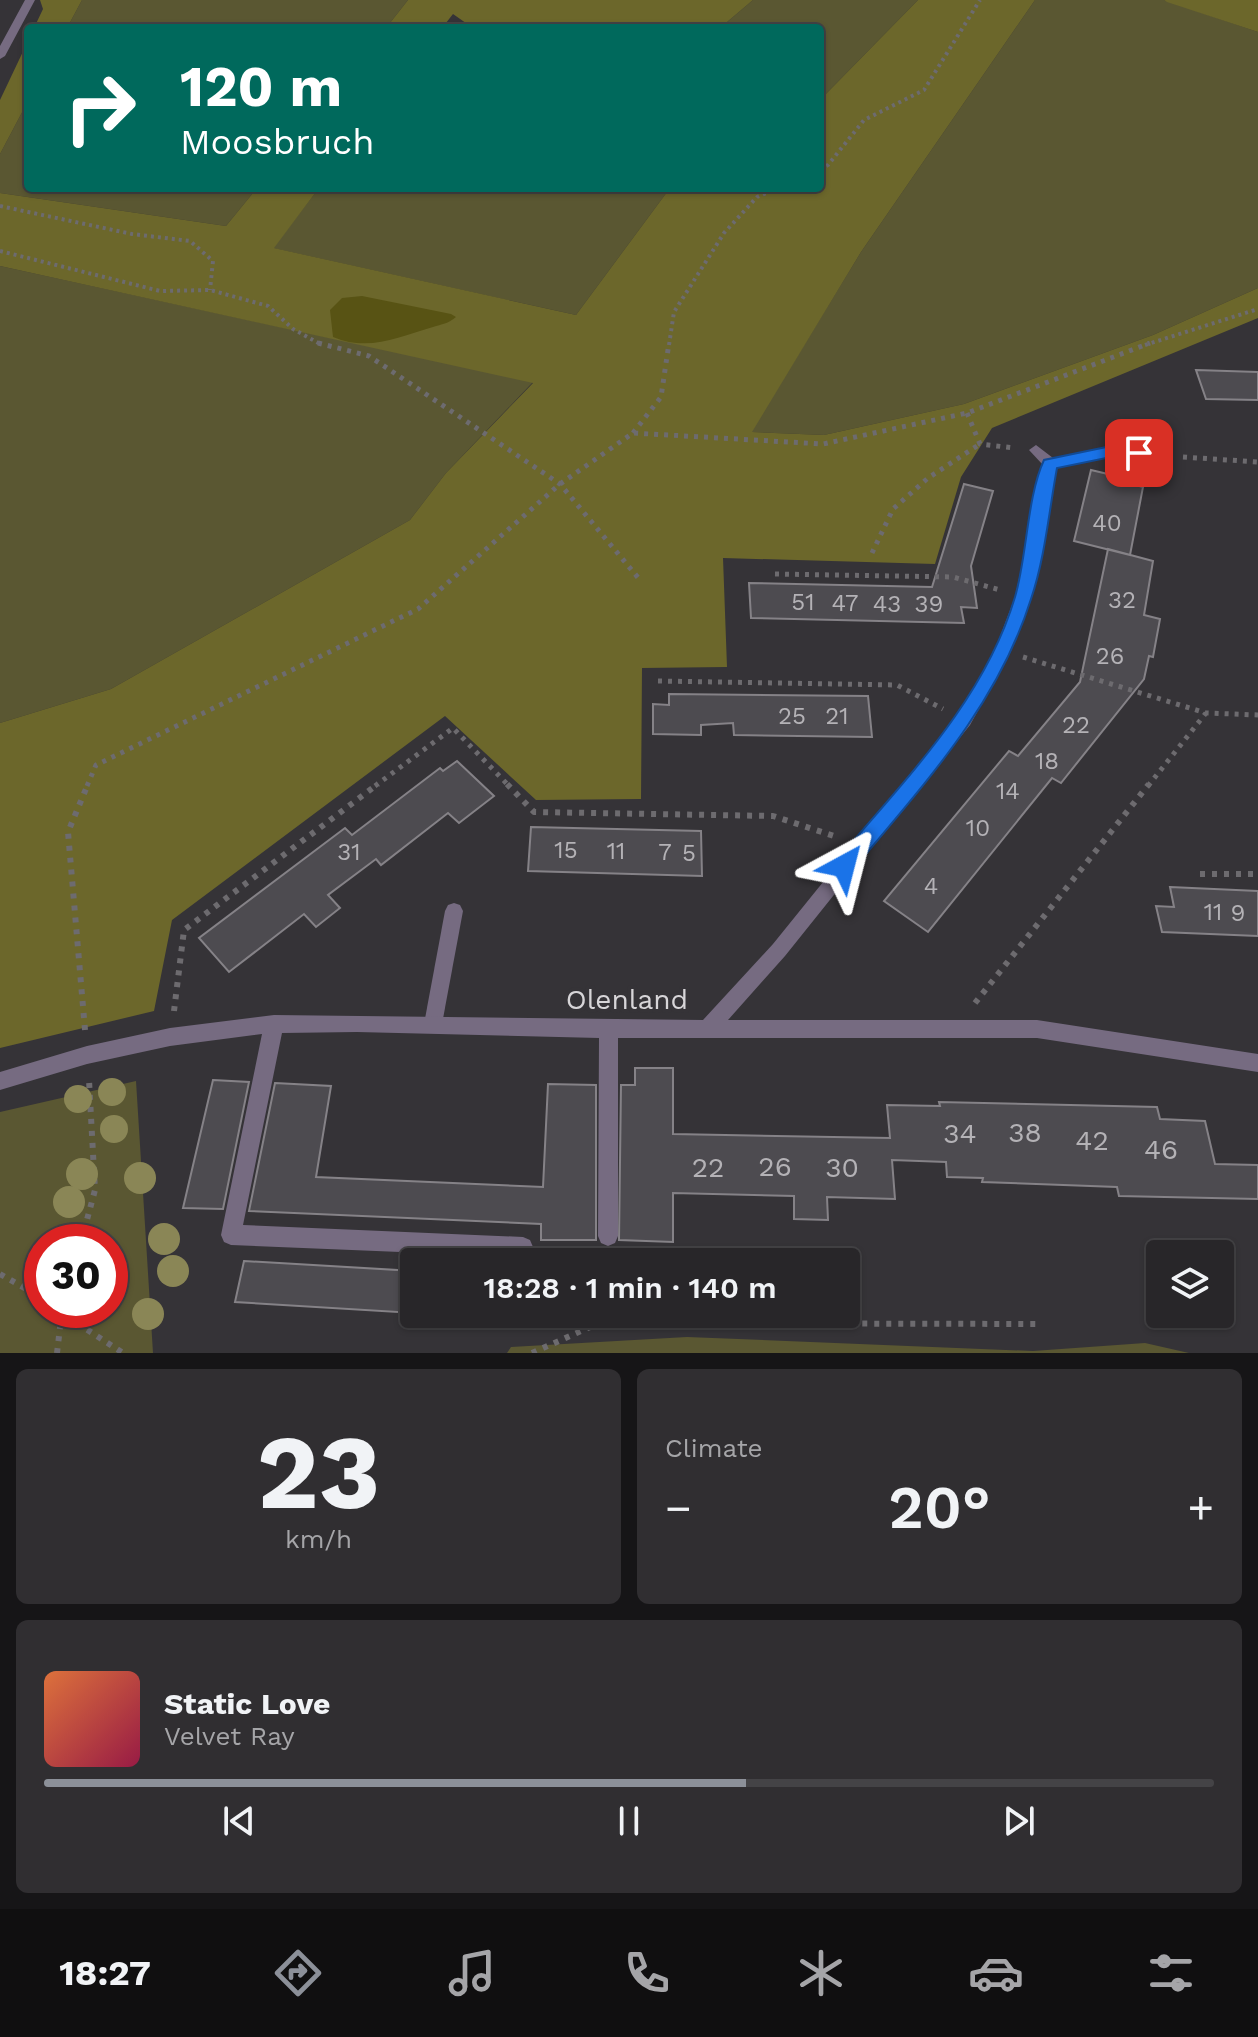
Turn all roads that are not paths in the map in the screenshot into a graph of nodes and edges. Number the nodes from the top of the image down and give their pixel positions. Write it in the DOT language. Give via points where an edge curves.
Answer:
graph roads {
  1 [pos="30,0"];
  2 [pos="0,56"];
  3 [pos="1036,450"];
  4 [pos="1161,455"];
  5 [pos="1050,464"];
  6 [pos="454,911"];
  7 [pos="274,1024"];
  8 [pos="433,1024"];
  9 [pos="708,1028"];
  10 [pos="609,1029"];
  11 [pos="1258,1063"];
  12 [pos="0,1081"];
  13 [pos="608,1236"];
  14 [pos="523,1247"];
  1 -- 2 [label="street"];
  3 -- 5 [label="street"];
  4 -- 5 [label="street" via="1116,450"];
  5 -- 9 [label="street" via="1023,597 1003,651 964,720 779,950"];
  6 -- 8 [label="street"];
  7 -- 8 [label="street, Olenland"];
  7 -- 12 [label="street, Olenland" via="170,1037"];
  7 -- 14 [label="street" via="231,1235"];
  8 -- 10 [label="street, Olenland"];
  9 -- 10 [label="street, Olenland"];
  9 -- 11 [label="street, Olenland" via="1037,1029"];
  10 -- 13 [label="street"];
}
